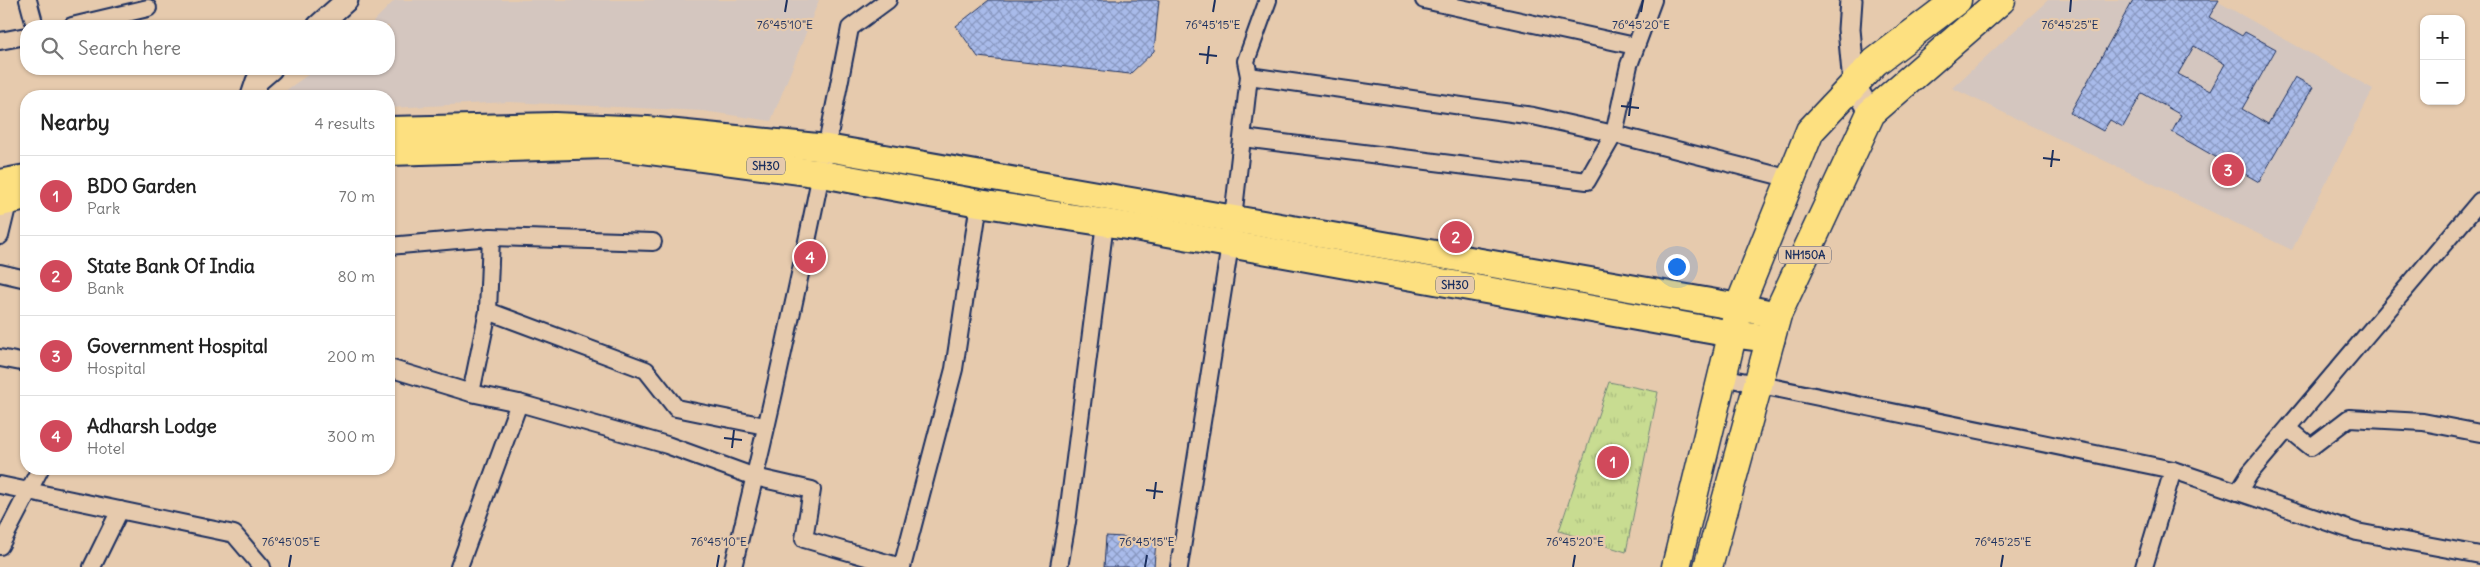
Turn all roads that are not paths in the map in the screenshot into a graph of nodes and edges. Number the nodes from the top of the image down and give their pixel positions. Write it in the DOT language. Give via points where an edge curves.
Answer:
graph roads {
  1 [pos="28,0"];
  2 [pos="348,0"];
  3 [pos="888,0"];
  4 [pos="1268,0"];
  5 [pos="1424,0"];
  6 [pos="1653,0"];
  7 [pos="1851,0"];
  8 [pos="1957,0"];
  9 [pos="2001,0"];
  10 [pos="148,8"];
  11 [pos="33,20"];
  12 [pos="97,20"];
  13 [pos="325,20"];
  14 [pos="20,37"];
  15 [pos="0,41"];
  16 [pos="1635,46"];
  17 [pos="264,75"];
  18 [pos="1249,76"];
  19 [pos="1854,84"];
  20 [pos="254,90"];
  21 [pos="1872,113"];
  22 [pos="395,130"];
  23 [pos="1614,134"];
  24 [pos="1243,138"];
  25 [pos="827,148"];
  26 [pos="395,152"];
  27 [pos="822,174"];
  28 [pos="1791,179"];
  29 [pos="12,190"];
  30 [pos="2480,201"];
  31 [pos="979,203"];
  32 [pos="1233,219"];
  33 [pos="1105,223"];
  34 [pos="0,236"];
  35 [pos="491,237"];
  36 [pos="653,242"];
  37 [pos="395,245"];
  38 [pos="1230,245"];
  39 [pos="0,273"];
  40 [pos="20,278"];
  41 [pos="1739,306"];
  42 [pos="488,311"];
  43 [pos="1774,327"];
  44 [pos="1732,334"];
  45 [pos="0,358"];
  46 [pos="20,362"];
  47 [pos="395,370"];
  48 [pos="1722,377"];
  49 [pos="1757,384"];
  50 [pos="471,392"];
  51 [pos="519,403"];
  52 [pos="765,426"];
  53 [pos="2289,429"];
  54 [pos="2480,433"];
  55 [pos="2173,470"];
  56 [pos="37,475"];
  57 [pos="755,477"];
  58 [pos="0,485"];
  59 [pos="29,491"];
  60 [pos="2238,492"];
  61 [pos="120,510"];
  62 [pos="0,546"];
  63 [pos="2480,555"];
  64 [pos="92,567"];
  65 [pos="262,567"];
  66 [pos="459,567"];
  67 [pos="733,567"];
  68 [pos="901,567"];
  69 [pos="1059,567"];
  70 [pos="1179,567"];
  71 [pos="1676,567"];
  72 [pos="1708,567"];
  73 [pos="2144,567"];
  1 -- 11 [label="street"];
  2 -- 13 [label="street"];
  3 -- 25 [label="street" via="850,28"];
  4 -- 18 [label="street" via="1246,61"];
  5 -- 16 [label="street"];
  6 -- 16 [label="street"];
  7 -- 19 [label="street" via="1849,29"];
  8 -- 19 [label="highway, NH150A" via="1875,62"];
  9 -- 21 [label="highway, NH150A"];
  10 -- 12 [label="street"];
  14 -- 15 [label="street"];
  16 -- 23 [label="street"];
  17 -- 20 [label="street"];
  18 -- 23 [label="street" via="1533,116"];
  18 -- 24 [label="street"];
  19 -- 21 [label="street"];
  19 -- 28 [label="highway, NH150A" via="1810,131"];
  21 -- 43 [label="highway, NH150A"];
  22 -- 25 [label="main road" via="555,126 629,129"];
  23 -- 24 [label="street" via="1587,181"];
  23 -- 28 [label="street"];
  24 -- 32 [label="street"];
  25 -- 27 [label="street"];
  25 -- 32 [label="main road"];
  26 -- 27 [label="main road, SH30" via="605,145"];
  27 -- 31 [label="main road, SH30"];
  27 -- 52 [label="street"];
  28 -- 41 [label="highway, NH150A"];
  29 -- 34 [label="street"];
  30 -- 53 [label="street"];
  31 -- 33 [label="main road, SH30"];
  31 -- 68 [label="street" via="954,369"];
  32 -- 38 [label="street"];
  32 -- 41 [label="main road"];
  33 -- 38 [label="main road, SH30"];
  33 -- 69 [label="street"];
  35 -- 36 [label="street"];
  35 -- 37 [label="street"];
  35 -- 42 [label="street"];
  38 -- 44 [label="main road, SH30"];
  38 -- 70 [label="street"];
  39 -- 40 [label="street"];
  41 -- 43 [label="main road"];
  41 -- 44 [label="highway, NH150A"];
  42 -- 50 [label="street"];
  42 -- 52 [label="street" via="646,370 676,408"];
  43 -- 44 [label="main road, SH30"];
  43 -- 49 [label="highway, NH150A"];
  44 -- 48 [label="highway, NH150A"];
  45 -- 46 [label="street"];
  47 -- 50 [label="street"];
  48 -- 49 [label="street"];
  48 -- 71 [label="highway, NH150A"];
  49 -- 55 [label="street"];
  49 -- 72 [label="highway, NH150A"];
  50 -- 51 [label="street"];
  51 -- 57 [label="street" via="667,445"];
  51 -- 66 [label="street"];
  52 -- 57 [label="street"];
  53 -- 54 [label="street" via="2311,447 2349,418 2423,422"];
  53 -- 60 [label="street" via="2250,473"];
  55 -- 60 [label="street"];
  55 -- 73 [label="street"];
  56 -- 59 [label="street"];
  57 -- 67 [label="street"];
  57 -- 68 [label="street" via="812,490 804,539"];
  58 -- 59 [label="street"];
  59 -- 61 [label="street"];
  59 -- 62 [label="street"];
  60 -- 63 [label="street" via="2357,532"];
  61 -- 64 [label="street"];
  61 -- 65 [label="street" via="234,534"];
}
